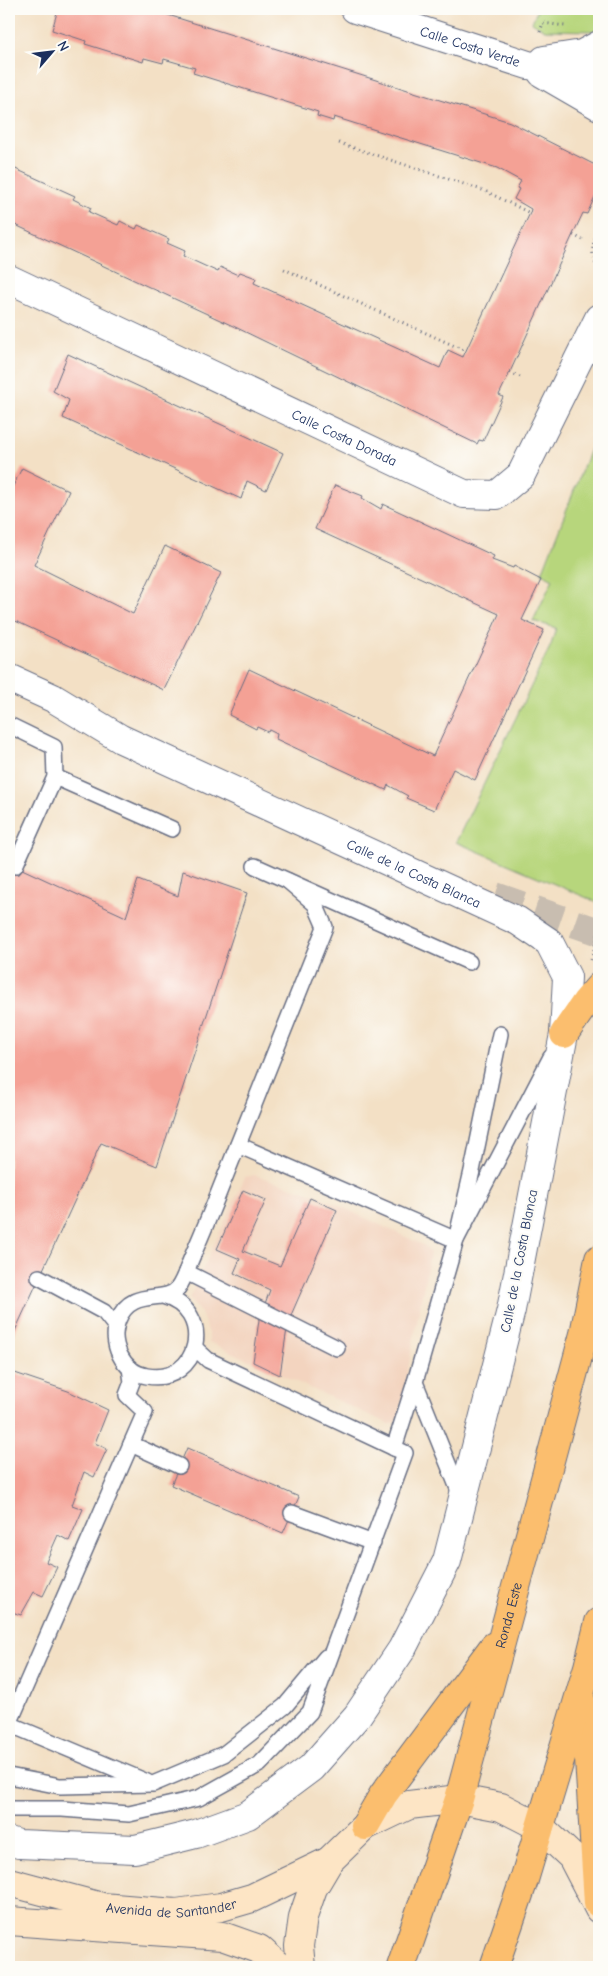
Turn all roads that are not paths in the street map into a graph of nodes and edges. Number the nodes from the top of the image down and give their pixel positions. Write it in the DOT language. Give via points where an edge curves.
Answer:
graph roads {
  1 [pos="355,9"];
  2 [pos="389,14"];
  3 [pos="599,45"];
  4 [pos="528,65"];
  5 [pos="599,76"];
  6 [pos="599,106"];
  7 [pos="9,279"];
  8 [pos="599,318"];
  9 [pos="9,678"];
  10 [pos="53,698"];
  11 [pos="9,725"];
  12 [pos="55,777"];
  13 [pos="172,829"];
  14 [pos="15,866"];
  15 [pos="255,866"];
  16 [pos="288,881"];
  17 [pos="495,896"];
  18 [pos="469,962"];
  19 [pos="599,986"];
  20 [pos="500,1034"];
  21 [pos="564,1034"];
  22 [pos="238,1145"];
  23 [pos="456,1240"];
  24 [pos="599,1259"];
  25 [pos="186,1272"];
  26 [pos="39,1277"];
  27 [pos="179,1296"];
  28 [pos="104,1312"];
  29 [pos="123,1312"];
  30 [pos="116,1327"];
  31 [pos="194,1348"];
  32 [pos="337,1348"];
  33 [pos="208,1360"];
  34 [pos="187,1362"];
  35 [pos="136,1376"];
  36 [pos="415,1382"];
  37 [pos="131,1444"];
  38 [pos="394,1448"];
  39 [pos="179,1466"];
  40 [pos="463,1500"];
  41 [pos="292,1513"];
  42 [pos="373,1542"];
  43 [pos="599,1622"];
  44 [pos="503,1635"];
  45 [pos="334,1648"];
  46 [pos="580,1693"];
  47 [pos="9,1724"];
  48 [pos="9,1776"];
  49 [pos="153,1784"];
  50 [pos="458,1799"];
  51 [pos="9,1809"];
  52 [pos="365,1826"];
  53 [pos="540,1826"];
  54 [pos="9,1841"];
  55 [pos="329,1861"];
  56 [pos="9,1882"];
  57 [pos="599,1906"];
  58 [pos="9,1921"];
  59 [pos="279,1967"];
  60 [pos="301,1967"];
  61 [pos="401,1967"];
  62 [pos="494,1967"];
  1 -- 2 [label="street, Calle Costa Verde"];
  2 -- 4 [label="street, Calle Costa Verde"];
  3 -- 4 [label="street" via="582,54"];
  4 -- 5 [label="street"];
  4 -- 6 [label="street"];
  7 -- 8 [label="street, Calle Costa Dorada" via="464,494 497,495 521,475"];
  9 -- 10 [label="street, Calle de la Costa Blanca"];
  10 -- 17 [label="street, Calle de la Costa Blanca" via="127,722"];
  10 -- 21 [label="street, Calle de la Costa Blanca" via="121,739 518,921 549,942 567,977"];
  11 -- 12 [label="lane" via="54,747"];
  12 -- 13 [label="lane"];
  12 -- 14 [label="lane"];
  15 -- 16 [label="lane"];
  16 -- 18 [label="lane"];
  16 -- 22 [label="lane" via="315,904 325,926"];
  19 -- 21 [label="highway"];
  20 -- 23 [label="lane"];
  21 -- 23 [label="lane"];
  21 -- 40 [label="street, Calle de la Costa Blanca" via="511,1310"];
  22 -- 23 [label="lane"];
  22 -- 25 [label="lane"];
  23 -- 36 [label="lane"];
  24 -- 44 [label="highway, Ronda Este" via="584,1334"];
  25 -- 27 [label="lane"];
  25 -- 32 [label="lane"];
  26 -- 28 [label="lane"];
  27 -- 29 [label="lane" via="141,1298"];
  27 -- 31 [label="lane" via="194,1324"];
  28 -- 29 [label="lane"];
  28 -- 30 [label="lane"];
  29 -- 30 [label="lane"];
  30 -- 35 [label="lane" via="117,1349"];
  31 -- 33 [label="lane"];
  31 -- 34 [label="lane"];
  33 -- 34 [label="lane"];
  33 -- 38 [label="lane"];
  34 -- 35 [label="lane" via="168,1375"];
  35 -- 37 [label="lane" via="127,1395 144,1412"];
  36 -- 38 [label="lane"];
  36 -- 40 [label="lane"];
  37 -- 39 [label="lane"];
  37 -- 47 [label="lane"];
  38 -- 42 [label="lane" via="405,1453"];
  40 -- 54 [label="street, Calle de la Costa Blanca" via="447,1561 402,1649 357,1716 311,1768 248,1815 196,1834 135,1849"];
  41 -- 42 [label="lane"];
  42 -- 45 [label="lane"];
  43 -- 46 [label="highway"];
  44 -- 50 [label="highway, Ronda Este"];
  44 -- 52 [label="highway" via="382,1795"];
  45 -- 49 [label="lane" via="286,1706 224,1754"];
  45 -- 51 [label="lane" via="310,1712 260,1764 199,1798 129,1814"];
  46 -- 53 [label="highway"];
  46 -- 57 [label="highway" via="589,1759"];
  47 -- 49 [label="lane"];
  48 -- 49 [label="lane" via="60,1786"];
  50 -- 52 [label="main road" via="410,1805"];
  50 -- 53 [label="main road" via="501,1807"];
  50 -- 61 [label="highway, Ronda Este"];
  52 -- 55 [label="main road"];
  53 -- 57 [label="main road" via="572,1857"];
  53 -- 62 [label="highway"];
  55 -- 56 [label="main road, Avenida de Santander" via="252,1898 221,1907 176,1913 102,1907"];
  55 -- 60 [label="main road" via="313,1888 303,1917 299,1946"];
  58 -- 59 [label="main road, Avenida de Santander" via="222,1936 260,1949"];
}
